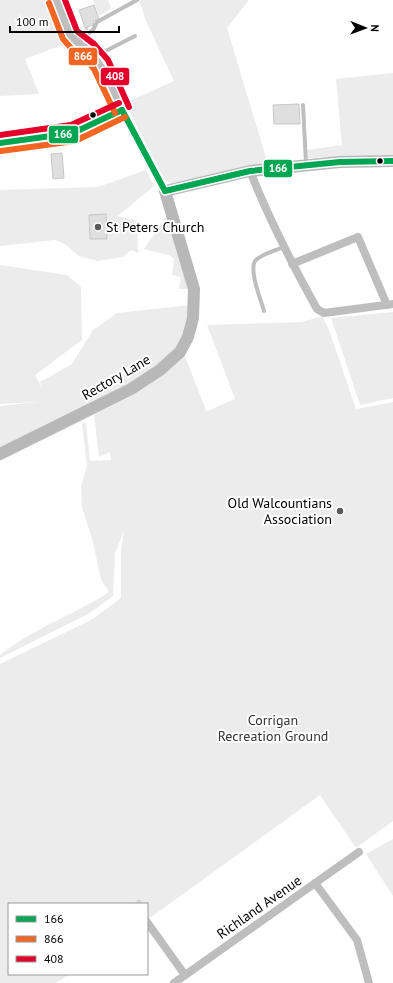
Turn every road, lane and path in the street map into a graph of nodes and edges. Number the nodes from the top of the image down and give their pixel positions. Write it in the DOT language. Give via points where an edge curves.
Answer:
graph roads {
  1 [pos="56,0"];
  2 [pos="137,0"];
  3 [pos="135,36"];
  4 [pos="76,42"];
  5 [pos="94,57"];
  6 [pos="302,105"];
  7 [pos="122,110"];
  8 [pos="0,143"];
  9 [pos="393,161"];
  10 [pos="306,164"];
  11 [pos="250,171"];
  12 [pos="165,191"];
  13 [pos="284,247"];
  14 [pos="292,264"];
  15 [pos="390,305"];
  16 [pos="264,311"];
  17 [pos="0,454"];
  18 [pos="359,852"];
  19 [pos="315,883"];
  20 [pos="148,923"];
  21 [pos="185,975"];
  22 [pos="174,983"];
  23 [pos="369,983"];
  1 -- 4 [label="street" via="66,28"];
  2 -- 4 [label="lane" via="97,22 93,30"];
  3 -- 5 [label="lane"];
  4 -- 5 [label="street"];
  5 -- 7 [label="street" via="109,79"];
  6 -- 10 [label="lane"];
  7 -- 8 [label="street" via="73,134"];
  7 -- 12 [label="street"];
  9 -- 10 [label="main road"];
  10 -- 11 [label="main road"];
  11 -- 12 [label="main road"];
  11 -- 13 [label="street"];
  12 -- 17 [label="main road, Rectory Lane" via="194,289 193,318 188,337 180,352 160,370 130,389"];
  13 -- 14 [label="street"];
  13 -- 16 [label="lane" via="261,257 254,266 255,280"];
  14 -- 15 [label="street" via="320,312"];
  14 -- 15 [label="street" via="360,235"];
  18 -- 19 [label="street, Richland Avenue"];
  19 -- 21 [label="street, Richland Avenue"];
  19 -- 23 [label="street" via="357,940"];
  20 -- 21 [label="street"];
  21 -- 22 [label="street, Richland Avenue"];
}
